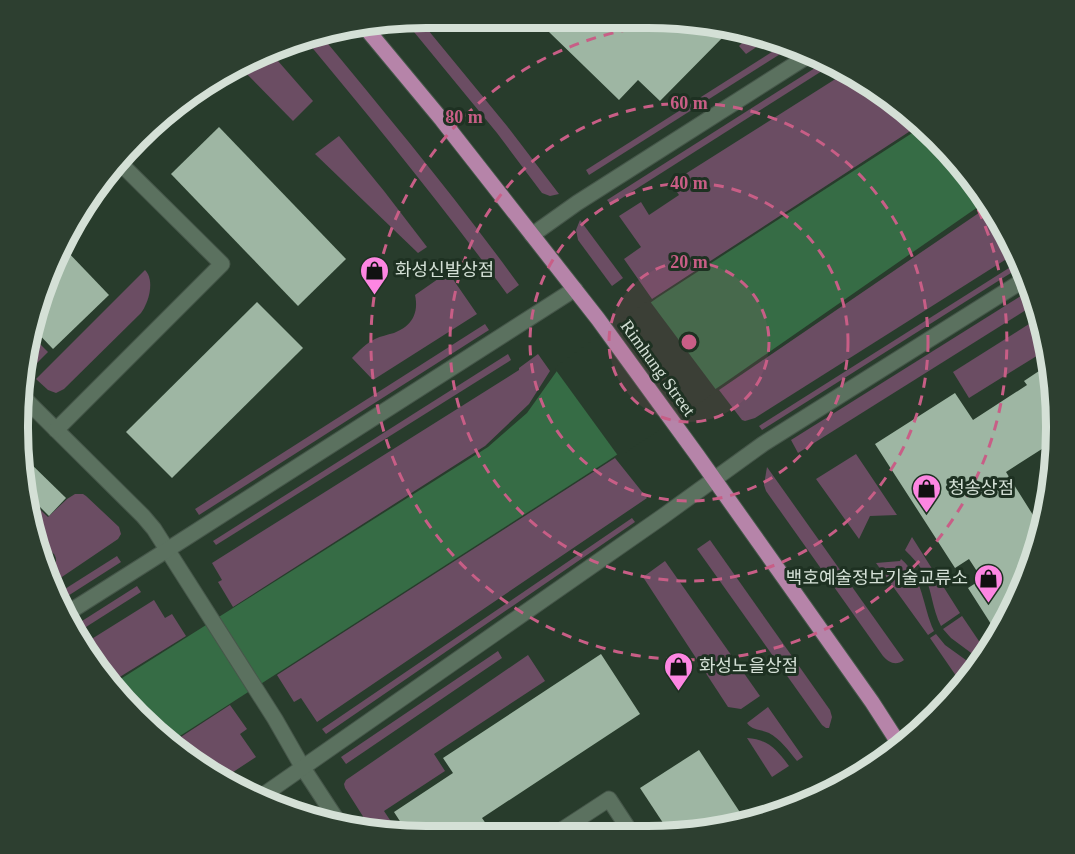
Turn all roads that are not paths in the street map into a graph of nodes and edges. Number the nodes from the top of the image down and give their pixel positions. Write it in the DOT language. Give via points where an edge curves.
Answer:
graph roads {
  1 [pos="370,33"];
  2 [pos="802,60"];
  3 [pos="124,167"];
  4 [pos="532,235"];
  5 [pos="1019,283"];
  6 [pos="575,289"];
  7 [pos="29,403"];
  8 [pos="56,430"];
  9 [pos="715,480"];
  10 [pos="167,550"];
  11 [pos="73,609"];
  12 [pos="896,739"];
  13 [pos="303,768"];
  14 [pos="268,792"];
  15 [pos="333,814"];
  16 [pos="568,826"];
  17 [pos="627,826"];
  1 -- 4 [label="main road, Rimhung Street"];
  2 -- 4 [label="street"];
  3 -- 8 [label="street" via="222,264"];
  4 -- 6 [label="main road, Rimhung Street"];
  5 -- 9 [label="street" via="763,444"];
  6 -- 9 [label="main road, Rimhung Street"];
  6 -- 10 [label="street"];
  7 -- 8 [label="street"];
  8 -- 10 [label="street" via="143,516"];
  9 -- 12 [label="main road, Rimhung Street"];
  9 -- 13 [label="street"];
  10 -- 11 [label="street"];
  10 -- 13 [label="street"];
  13 -- 14 [label="street"];
  13 -- 15 [label="street"];
  16 -- 17 [label="street" via="609,799"];
}
